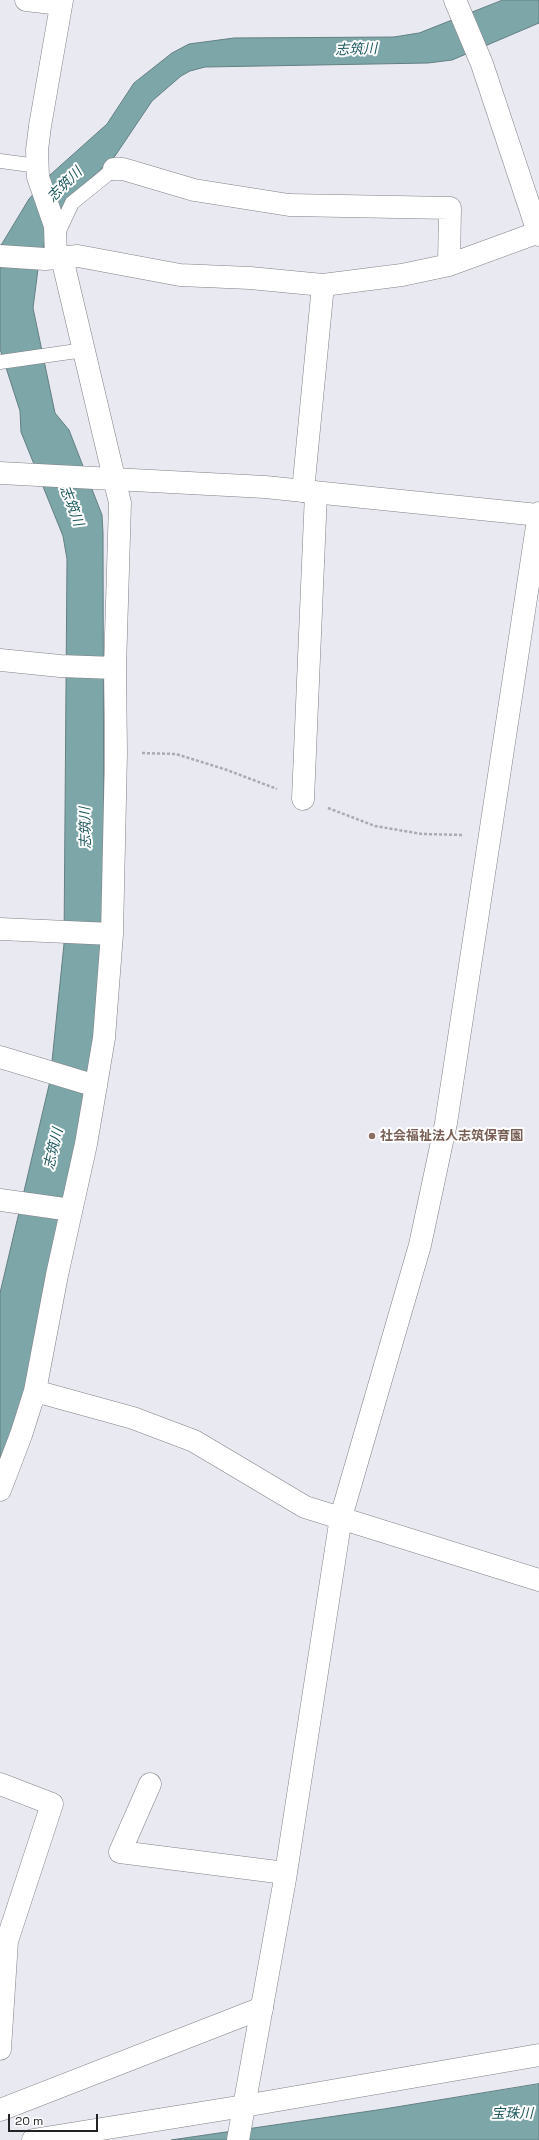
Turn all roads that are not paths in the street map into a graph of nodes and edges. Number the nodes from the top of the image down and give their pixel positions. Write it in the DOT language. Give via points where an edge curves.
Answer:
graph roads {
  1 [pos="26,0"];
  2 [pos="62,2"];
  3 [pos="456,2"];
  4 [pos="0,161"];
  5 [pos="114,169"];
  6 [pos="38,171"];
  7 [pos="539,233"];
  8 [pos="55,248"];
  9 [pos="0,256"];
  10 [pos="449,265"];
  11 [pos="323,285"];
  12 [pos="84,350"];
  13 [pos="0,362"];
  14 [pos="10,473"];
  15 [pos="115,479"];
  16 [pos="310,492"];
  17 [pos="539,515"];
  18 [pos="0,660"];
  19 [pos="115,668"];
  20 [pos="303,799"];
  21 [pos="0,928"];
  22 [pos="112,934"];
  23 [pos="0,1057"];
  24 [pos="96,1086"];
  25 [pos="0,1200"];
  26 [pos="71,1210"];
  27 [pos="35,1391"];
  28 [pos="0,1490"];
  29 [pos="341,1517"];
  30 [pos="539,1580"];
  31 [pos="0,1784"];
  32 [pos="150,1784"];
  33 [pos="285,1873"];
  34 [pos="262,2008"];
  35 [pos="0,2049"];
  36 [pos="539,2055"];
  37 [pos="0,2110"];
  38 [pos="242,2122"];
  39 [pos="33,2140"];
  1 -- 2 [label="street"];
  2 -- 6 [label="street" via="40,126"];
  3 -- 7 [label="street" via="482,64"];
  4 -- 6 [label="lane"];
  5 -- 8 [label="lane" via="72,203"];
  5 -- 10 [label="street" via="194,190 289,205 450,208"];
  6 -- 8 [label="street"];
  7 -- 10 [label="street"];
  8 -- 9 [label="street"];
  8 -- 11 [label="street" via="78,256 180,275"];
  8 -- 12 [label="street"];
  10 -- 11 [label="street" via="402,275"];
  11 -- 16 [label="street"];
  12 -- 13 [label="lane"];
  12 -- 15 [label="street"];
  14 -- 15 [label="street"];
  15 -- 16 [label="street"];
  15 -- 19 [label="street" via="120,503"];
  16 -- 17 [label="street"];
  16 -- 20 [label="street"];
  17 -- 29 [label="street" via="446,1123 421,1237"];
  18 -- 19 [label="street"];
  19 -- 22 [label="street"];
  21 -- 22 [label="street"];
  22 -- 24 [label="street" via="104,1038"];
  23 -- 24 [label="street"];
  24 -- 26 [label="street"];
  25 -- 26 [label="street"];
  26 -- 27 [label="street"];
  27 -- 28 [label="street"];
  27 -- 29 [label="street" via="133,1418 194,1441 304,1507"];
  29 -- 30 [label="street"];
  29 -- 33 [label="street"];
  31 -- 35 [label="street" via="52,1804 7,1941"];
  32 -- 33 [label="street" via="120,1852"];
  33 -- 34 [label="street"];
  34 -- 37 [label="street"];
  34 -- 38 [label="street"];
  36 -- 38 [label="street"];
  38 -- 39 [label="street"];
}
